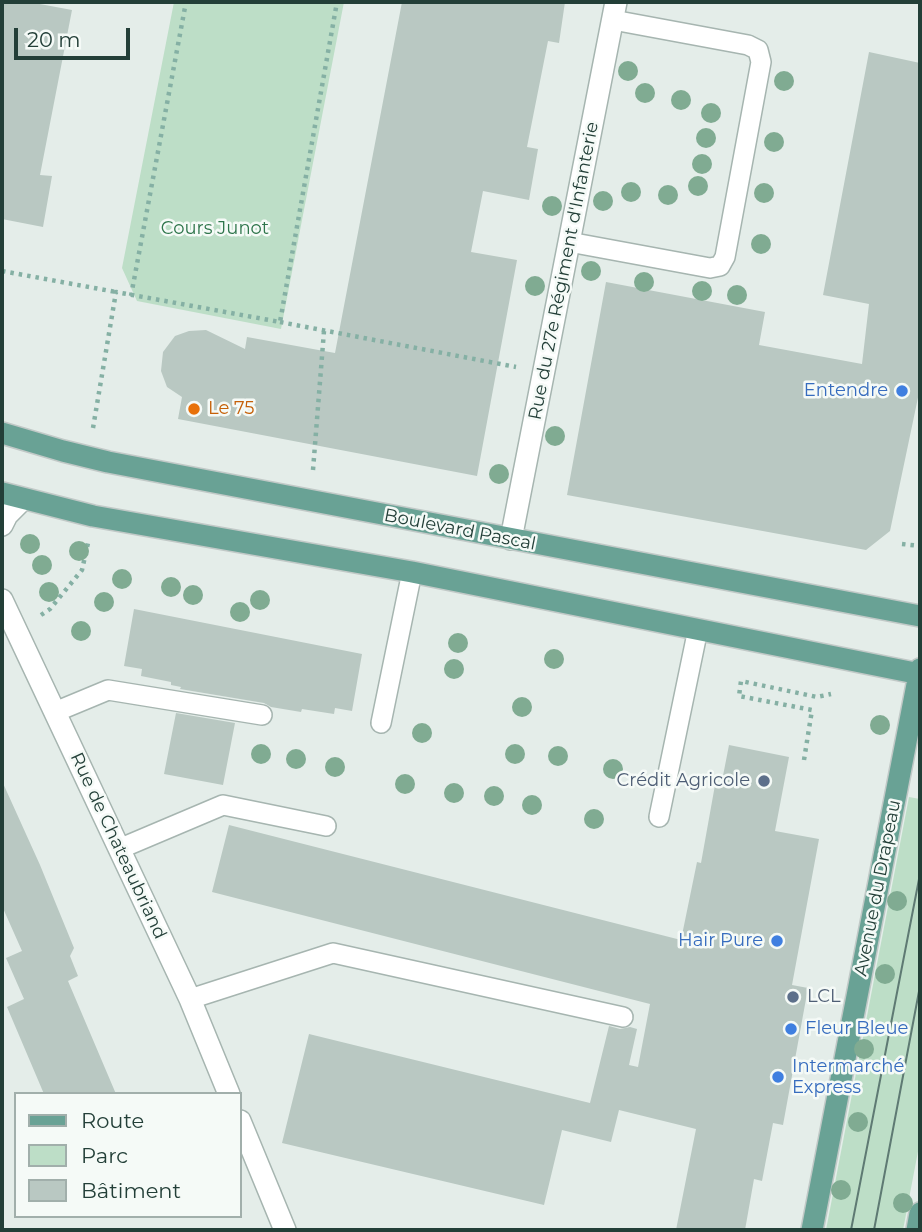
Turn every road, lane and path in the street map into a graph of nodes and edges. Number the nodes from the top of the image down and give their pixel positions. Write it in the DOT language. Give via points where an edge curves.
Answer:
graph roads {
  1 [pos="186,2"];
  2 [pos="337,2"];
  3 [pos="614,11"];
  4 [pos="569,242"];
  5 [pos="2,271"];
  6 [pos="116,292"];
  7 [pos="131,296"];
  8 [pos="280,322"];
  9 [pos="324,331"];
  10 [pos="544,372"];
  11 [pos="2,432"];
  12 [pos="88,457"];
  13 [pos="2,493"];
  14 [pos="23,499"];
  15 [pos="311,502"];
  16 [pos="93,516"];
  17 [pos="2,525"];
  18 [pos="511,539"];
  19 [pos="902,544"];
  20 [pos="920,546"];
  21 [pos="412,572"];
  22 [pos="2,600"];
  23 [pos="920,616"];
  24 [pos="698,629"];
  25 [pos="16,631"];
  26 [pos="920,672"];
  27 [pos="831,694"];
  28 [pos="55,712"];
  29 [pos="262,715"];
  30 [pos="381,723"];
  31 [pos="804,760"];
  32 [pos="659,817"];
  33 [pos="326,826"];
  34 [pos="119,849"];
  35 [pos="190,999"];
  36 [pos="623,1017"];
  37 [pos="228,1092"];
  38 [pos="242,1126"];
  39 [pos="920,1213"];
  40 [pos="285,1230"];
  41 [pos="812,1230"];
  42 [pos="916,1230"];
  1 -- 7 [label="path"];
  2 -- 8 [label="path"];
  3 -- 4 [label="street, Rue du 27e Régiment d'Infanterie"];
  3 -- 4 [label="lane" via="758,50 761,62 725,257 720,266 710,268"];
  4 -- 10 [label="street, Rue du 27e Régiment d'Infanterie"];
  5 -- 6 [label="path"];
  6 -- 7 [label="path"];
  6 -- 12 [label="path"];
  7 -- 8 [label="path"];
  8 -- 9 [label="path"];
  9 -- 10 [label="path"];
  9 -- 15 [label="path"];
  10 -- 18 [label="street, Rue du 27e Régiment d'Infanterie"];
  11 -- 12 [label="main road, Boulevard Pascal"];
  12 -- 15 [label="main road, Boulevard Pascal"];
  13 -- 14 [label="main road"];
  14 -- 16 [label="main road"];
  14 -- 17 [label="street"];
  15 -- 18 [label="main road, Boulevard Pascal"];
  16 -- 21 [label="main road"];
  16 -- 25 [label="path" via="82,570 50,609"];
  18 -- 23 [label="main road, Boulevard Pascal"];
  19 -- 20 [label="path"];
  21 -- 24 [label="main road"];
  21 -- 30 [label="lane"];
  22 -- 25 [label="street, Rue de Chateaubriand"];
  24 -- 26 [label="main road"];
  24 -- 32 [label="lane"];
  25 -- 28 [label="street, Rue de Chateaubriand"];
  26 -- 41 [label="main road, Avenue du Drapeau"];
  27 -- 31 [label="path" via="817,698 741,681 739,696 812,710"];
  28 -- 29 [label="lane" via="108,690"];
  28 -- 34 [label="street, Rue de Chateaubriand"];
  33 -- 34 [label="lane" via="223,805"];
  34 -- 35 [label="street, Rue de Chateaubriand"];
  35 -- 36 [label="lane" via="333,953"];
  35 -- 37 [label="street, Rue de Chateaubriand"];
  38 -- 40 [label="street"];
  39 -- 42 [label="main road"];
}
